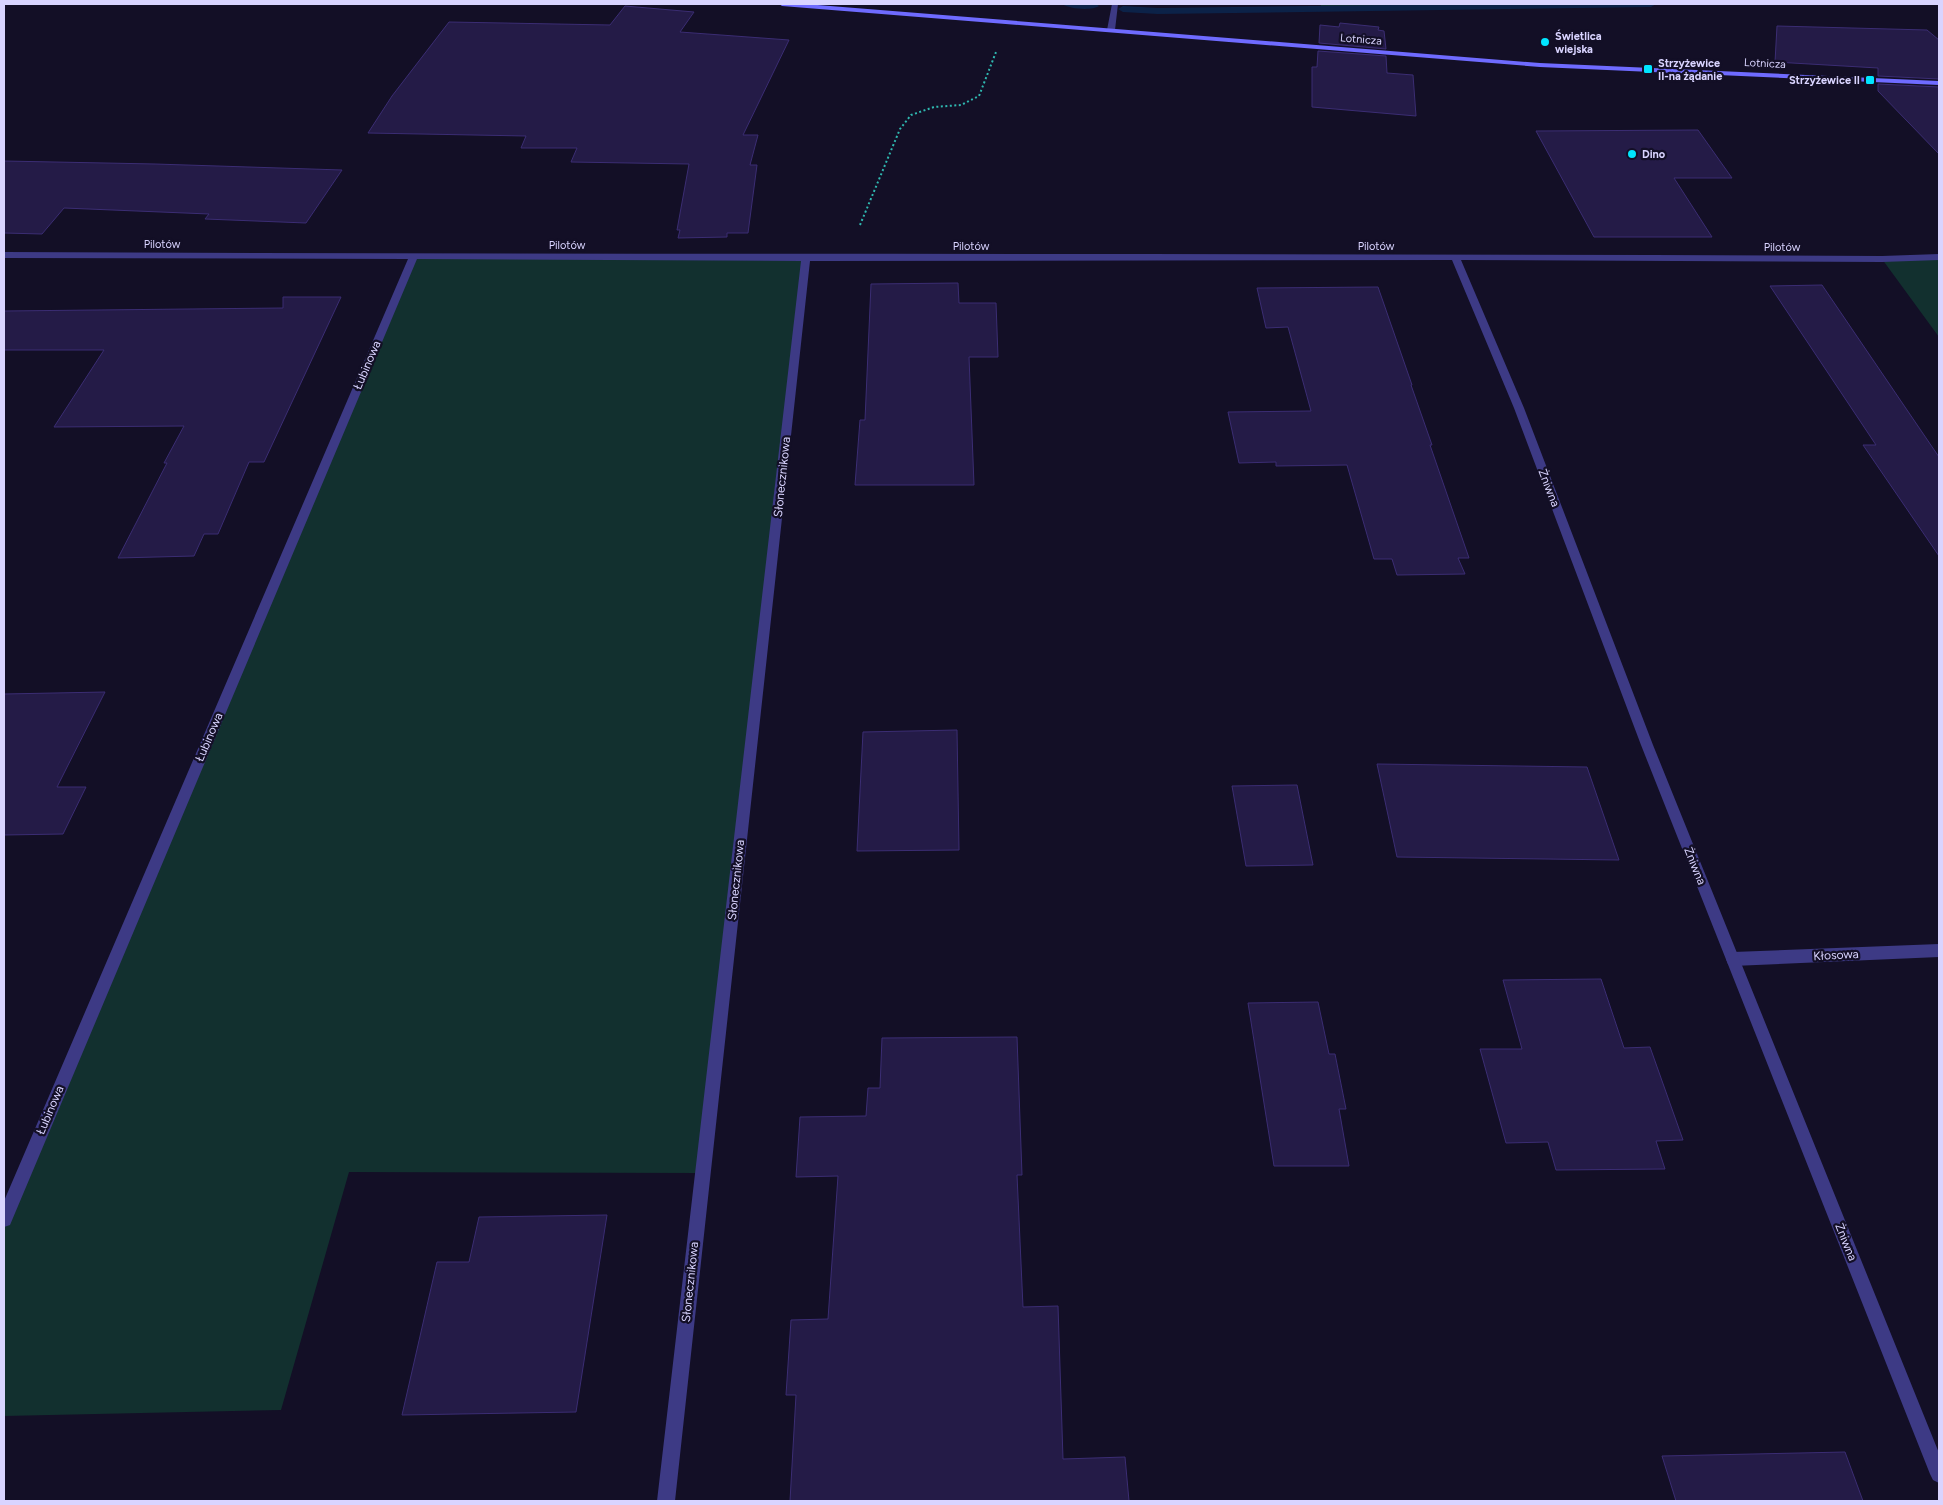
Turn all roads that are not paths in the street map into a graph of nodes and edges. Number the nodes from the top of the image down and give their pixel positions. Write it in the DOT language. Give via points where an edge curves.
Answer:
graph roads {
  1 [pos="782,4"];
  2 [pos="1116,4"];
  3 [pos="1111,30"];
  4 [pos="1939,83"];
  5 [pos="4,255"];
  6 [pos="414,256"];
  7 [pos="1455,257"];
  8 [pos="1939,257"];
  9 [pos="806,258"];
  10 [pos="1939,950"];
  11 [pos="1733,959"];
  12 [pos="4,1219"];
  13 [pos="1939,1474"];
  14 [pos="666,1501"];
  1 -- 3 [label="street, Lotnicza"];
  2 -- 3 [label="street"];
  3 -- 4 [label="street, Lotnicza" via="1540,65"];
  5 -- 6 [label="street, Pilotów"];
  6 -- 9 [label="street, Pilotów"];
  6 -- 12 [label="street, Łubinowa"];
  7 -- 8 [label="street, Pilotów"];
  7 -- 9 [label="street, Pilotów"];
  7 -- 11 [label="street, Żniwna" via="1519,408 1647,745"];
  9 -- 14 [label="street, Słonecznikowa"];
  10 -- 11 [label="street, Kłosowa"];
  11 -- 13 [label="street, Żniwna"];
}
